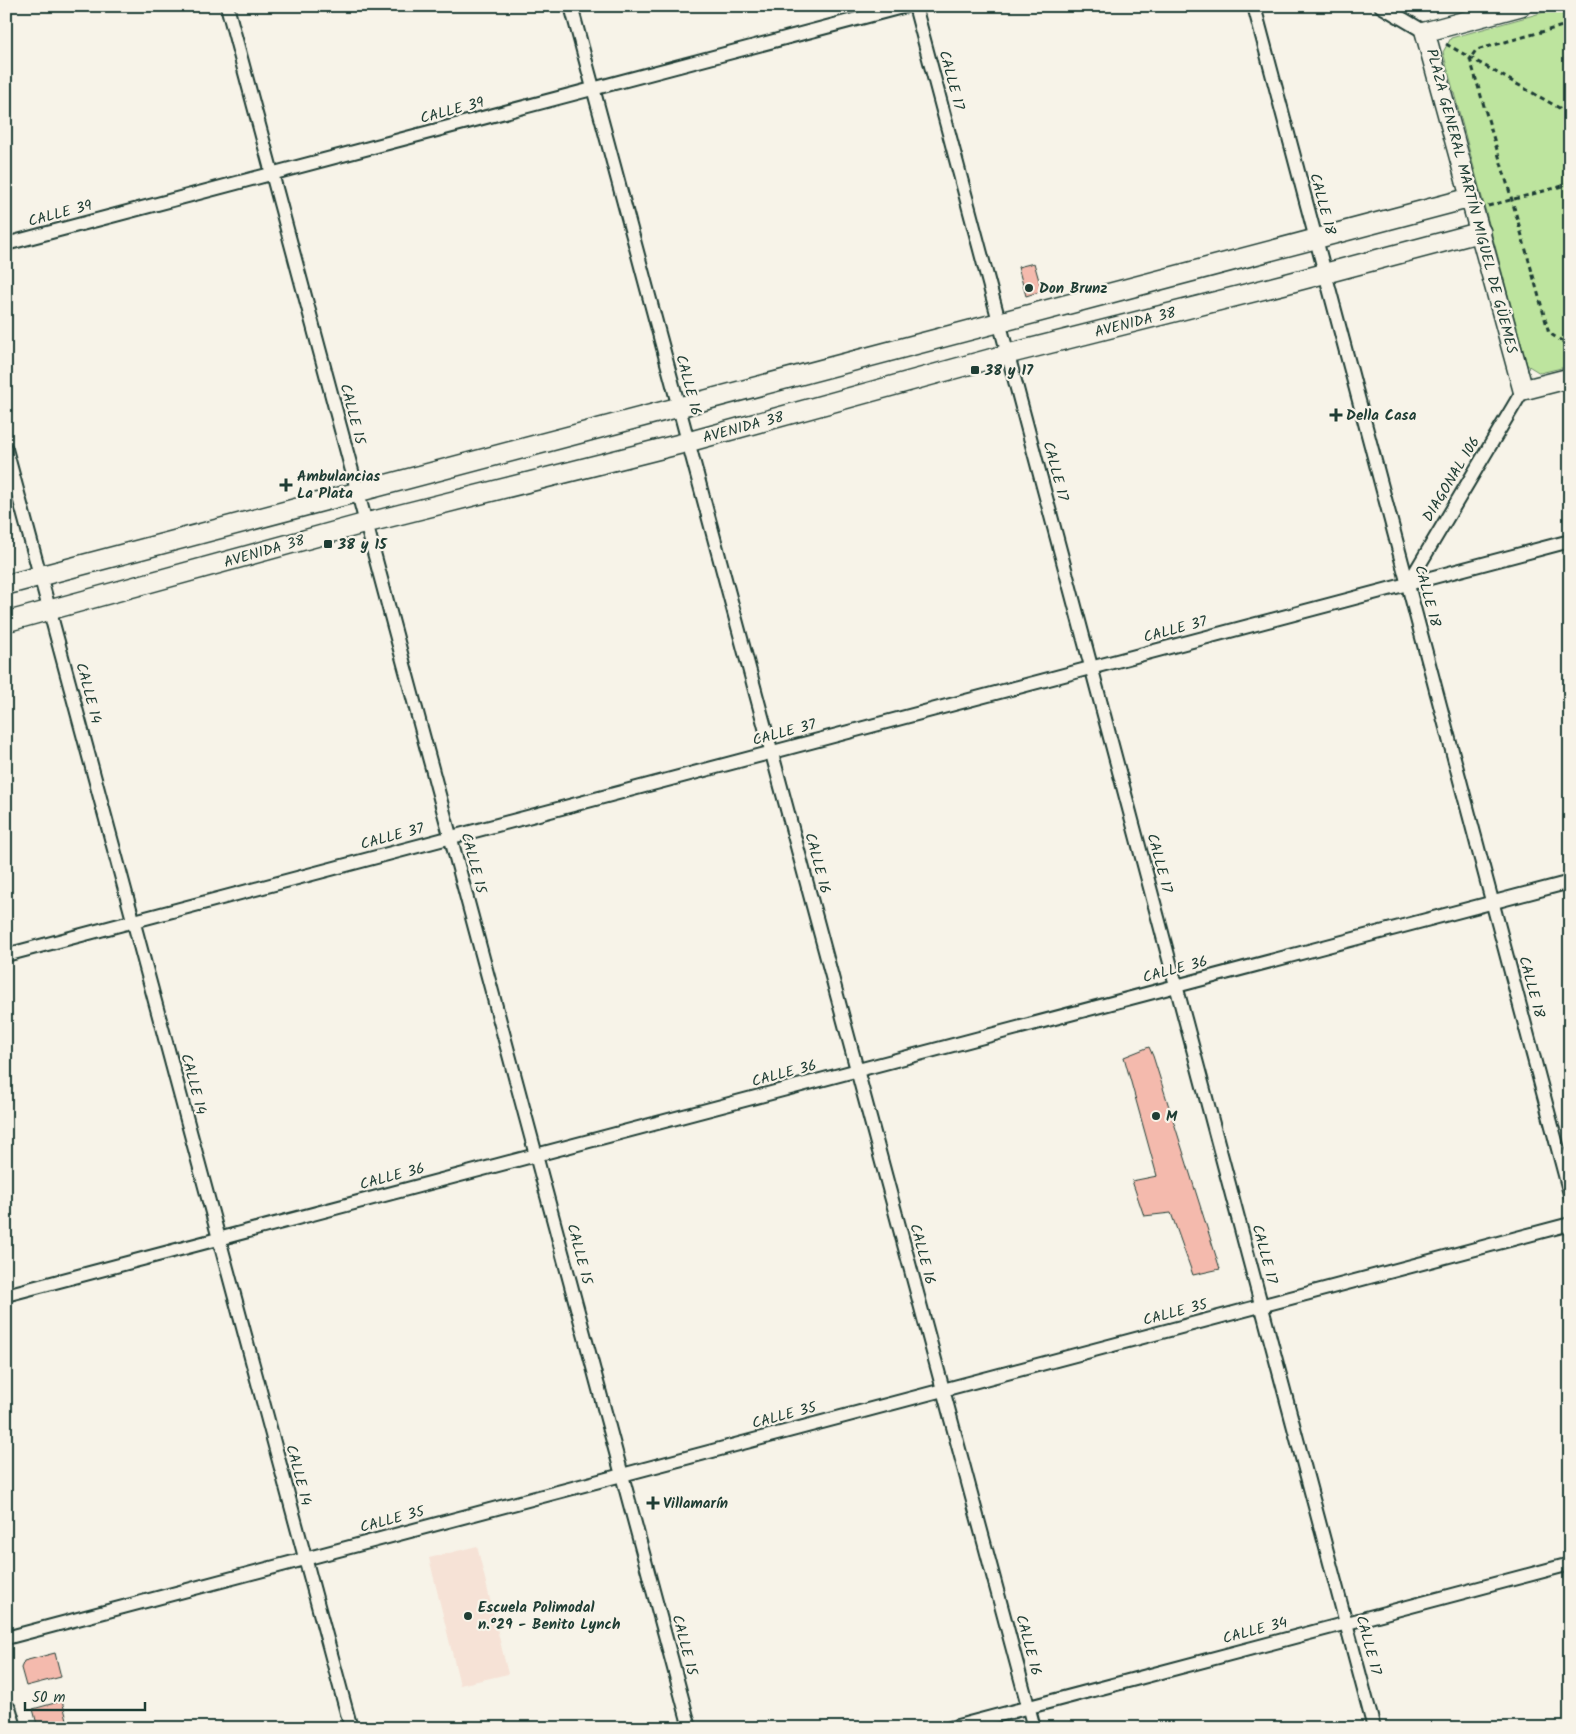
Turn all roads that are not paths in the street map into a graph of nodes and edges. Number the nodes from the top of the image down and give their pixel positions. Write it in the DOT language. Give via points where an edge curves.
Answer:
graph roads {
  1 [pos="227,6"];
  2 [pos="571,6"];
  3 [pos="906,6"];
  4 [pos="915,6"];
  5 [pos="1254,6"];
  6 [pos="1381,6"];
  7 [pos="1521,6"];
  8 [pos="1426,32"];
  9 [pos="593,89"];
  10 [pos="272,174"];
  11 [pos="1472,204"];
  12 [pos="1481,232"];
  13 [pos="1316,239"];
  14 [pos="6,244"];
  15 [pos="1325,273"];
  16 [pos="999,322"];
  17 [pos="1008,354"];
  18 [pos="1570,378"];
  19 [pos="1523,390"];
  20 [pos="678,407"];
  21 [pos="688,442"];
  22 [pos="6,449"];
  23 [pos="358,492"];
  24 [pos="366,523"];
  25 [pos="1570,541"];
  26 [pos="40,576"];
  27 [pos="1408,584"];
  28 [pos="6,585"];
  29 [pos="50,611"];
  30 [pos="6,622"];
  31 [pos="1091,668"];
  32 [pos="772,752"];
  33 [pos="450,838"];
  34 [pos="1570,882"];
  35 [pos="1492,902"];
  36 [pos="134,921"];
  37 [pos="6,955"];
  38 [pos="1176,986"];
  39 [pos="857,1070"];
  40 [pos="536,1155"];
  41 [pos="1570,1194"];
  42 [pos="1570,1224"];
  43 [pos="219,1239"];
  44 [pos="6,1295"];
  45 [pos="1261,1306"];
  46 [pos="943,1390"];
  47 [pos="622,1475"];
  48 [pos="305,1559"];
  49 [pos="1570,1564"];
  50 [pos="1346,1623"];
  51 [pos="6,1638"];
  52 [pos="1028,1707"];
  53 [pos="6,1712"];
  54 [pos="11,1728"];
  55 [pos="351,1728"];
  56 [pos="690,1728"];
  57 [pos="950,1728"];
  58 [pos="1034,1728"];
  59 [pos="1374,1728"];
  1 -- 10 [label="street, CALLE 15"];
  2 -- 9 [label="street, CALLE 16"];
  3 -- 9 [label="street, CALLE 39"];
  4 -- 16 [label="street, CALLE 17"];
  5 -- 13 [label="street, CALLE 18"];
  6 -- 8 [label="street"];
  7 -- 8 [label="main road, PLAZA GENERAL MARTÍN MIGUEL DE GÜEMES"];
  8 -- 11 [label="main road, PLAZA GENERAL MARTÍN MIGUEL DE GÜEMES"];
  9 -- 10 [label="street, CALLE 39"];
  9 -- 20 [label="street, CALLE 16"];
  10 -- 14 [label="street, CALLE 39"];
  10 -- 23 [label="street, CALLE 15"];
  11 -- 12 [label="main road, PLAZA GENERAL MARTÍN MIGUEL DE GÜEMES"];
  11 -- 13 [label="main road"];
  12 -- 15 [label="main road, AVENIDA 38"];
  12 -- 19 [label="main road, PLAZA GENERAL MARTÍN MIGUEL DE GÜEMES"];
  13 -- 15 [label="street, CALLE 18"];
  13 -- 16 [label="main road"];
  15 -- 17 [label="main road, AVENIDA 38"];
  15 -- 27 [label="street, CALLE 18"];
  16 -- 17 [label="street, CALLE 17"];
  16 -- 20 [label="main road"];
  17 -- 21 [label="main road, AVENIDA 38"];
  17 -- 31 [label="street, CALLE 17"];
  18 -- 19 [label="main road"];
  19 -- 27 [label="street, DIAGONAL 106"];
  20 -- 21 [label="street, CALLE 16"];
  20 -- 23 [label="main road"];
  21 -- 24 [label="main road, AVENIDA 38"];
  21 -- 32 [label="street, CALLE 16"];
  22 -- 26 [label="street, CALLE 14"];
  23 -- 24 [label="street, CALLE 15"];
  23 -- 26 [label="main road"];
  24 -- 29 [label="main road, AVENIDA 38"];
  24 -- 33 [label="street, CALLE 15"];
  25 -- 27 [label="street, CALLE 37"];
  26 -- 28 [label="main road"];
  26 -- 29 [label="street, CALLE 14"];
  27 -- 31 [label="street, CALLE 37"];
  27 -- 35 [label="street, CALLE 18"];
  29 -- 30 [label="main road, AVENIDA 38"];
  29 -- 36 [label="street, CALLE 14"];
  31 -- 32 [label="street, CALLE 37"];
  31 -- 38 [label="street, CALLE 17"];
  32 -- 33 [label="street, CALLE 37"];
  32 -- 39 [label="street, CALLE 16"];
  33 -- 36 [label="street, CALLE 37"];
  33 -- 40 [label="street, CALLE 15"];
  34 -- 35 [label="street, CALLE 36"];
  35 -- 38 [label="street, CALLE 36"];
  35 -- 41 [label="street, CALLE 18"];
  36 -- 37 [label="street, CALLE 37"];
  36 -- 43 [label="street, CALLE 14"];
  38 -- 39 [label="street, CALLE 36"];
  38 -- 45 [label="street, CALLE 17"];
  39 -- 40 [label="street, CALLE 36"];
  39 -- 46 [label="street, CALLE 16"];
  40 -- 43 [label="street, CALLE 36"];
  40 -- 47 [label="street, CALLE 15"];
  42 -- 45 [label="street, CALLE 35"];
  43 -- 44 [label="street, CALLE 36"];
  43 -- 48 [label="street, CALLE 14"];
  45 -- 46 [label="street, CALLE 35"];
  45 -- 50 [label="street, CALLE 17"];
  46 -- 47 [label="street, CALLE 35"];
  46 -- 52 [label="street, CALLE 16"];
  47 -- 48 [label="street, CALLE 35"];
  47 -- 56 [label="street, CALLE 15"];
  48 -- 51 [label="street, CALLE 35"];
  48 -- 55 [label="street, CALLE 14"];
  49 -- 50 [label="street, CALLE 34"];
  50 -- 52 [label="street, CALLE 34"];
  50 -- 59 [label="street, CALLE 17"];
  52 -- 57 [label="street, CALLE 34"];
  52 -- 58 [label="street, CALLE 16"];
  53 -- 54 [label="main road"];
}
